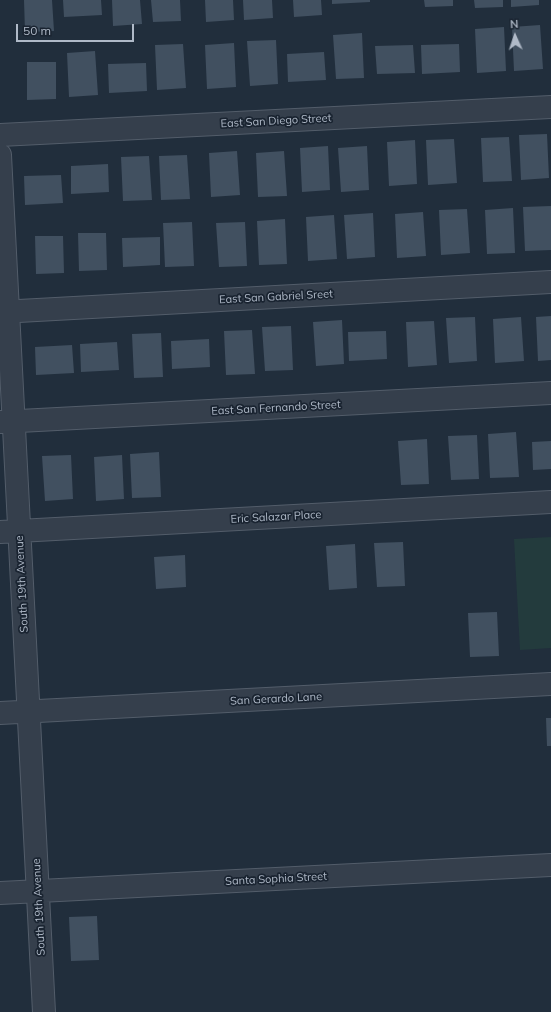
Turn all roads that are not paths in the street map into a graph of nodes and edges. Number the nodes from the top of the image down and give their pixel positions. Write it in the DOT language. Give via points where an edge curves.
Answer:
graph roads {
  1 [pos="551,107"];
  2 [pos="0,136"];
  3 [pos="0,155"];
  4 [pos="551,282"];
  5 [pos="4,312"];
  6 [pos="551,393"];
  7 [pos="7,422"];
  8 [pos="551,502"];
  9 [pos="10,532"];
  10 [pos="551,684"];
  11 [pos="28,712"];
  12 [pos="0,713"];
  13 [pos="551,864"];
  14 [pos="38,891"];
  15 [pos="0,893"];
  16 [pos="44,1012"];
  1 -- 2 [label="street, East San Diego Street"];
  3 -- 5 [label="street, South 19th Avenue"];
  4 -- 5 [label="street, East San Gabriel Sreet"];
  5 -- 7 [label="street, South 19th Avenue"];
  6 -- 7 [label="street, East San Fernando Street"];
  7 -- 9 [label="street, South 19th Avenue"];
  8 -- 9 [label="street, Eric Salazar Place"];
  9 -- 11 [label="street, South 19th Avenue"];
  10 -- 11 [label="street, San Gerardo Lane"];
  11 -- 12 [label="street, San Gerardo Lane"];
  11 -- 14 [label="street, South 19th Avenue"];
  13 -- 14 [label="street, Santa Sophia Street"];
  14 -- 15 [label="street, Santa Sophia Street"];
  14 -- 16 [label="street, South 19th Avenue"];
}
